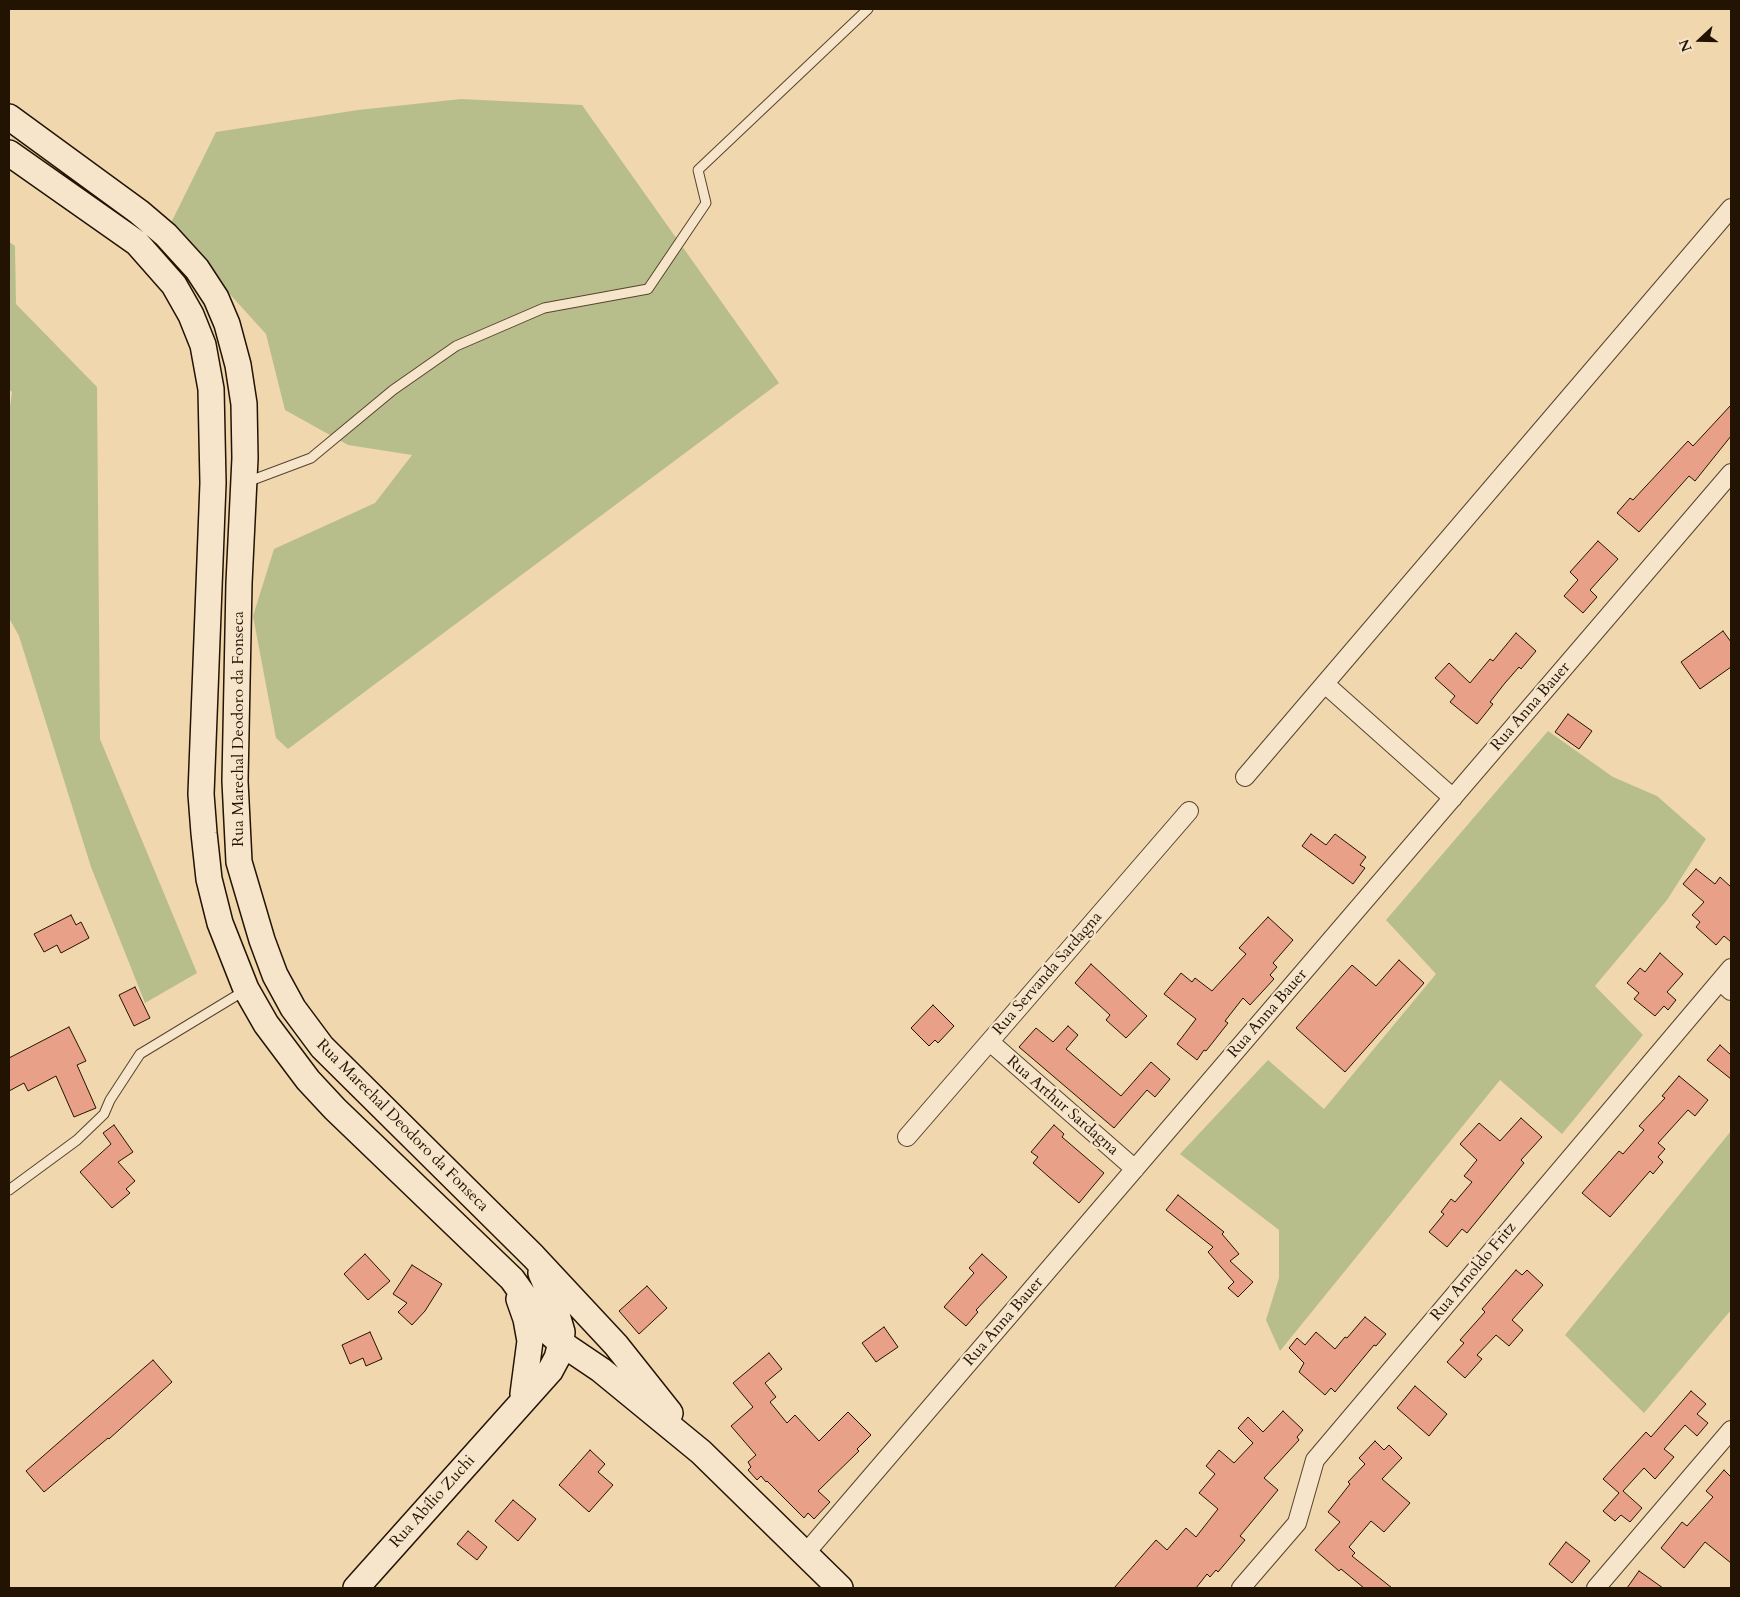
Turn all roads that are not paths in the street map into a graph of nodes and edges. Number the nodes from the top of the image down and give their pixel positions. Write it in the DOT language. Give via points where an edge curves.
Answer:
graph roads {
  1 [pos="868,9"];
  2 [pos="9,117"];
  3 [pos="9,153"];
  4 [pos="1731,208"];
  5 [pos="1731,473"];
  6 [pos="245,483"];
  7 [pos="213,484"];
  8 [pos="1325,684"];
  9 [pos="1245,777"];
  10 [pos="1454,798"];
  11 [pos="1189,811"];
  12 [pos="1731,968"];
  13 [pos="275,975"];
  14 [pos="1726,986"];
  15 [pos="246,989"];
  16 [pos="990,1042"];
  17 [pos="907,1137"];
  18 [pos="1135,1170"];
  19 [pos="9,1190"];
  20 [pos="533,1256"];
  21 [pos="512,1279"];
  22 [pos="561,1343"];
  23 [pos="616,1345"];
  24 [pos="601,1370"];
  25 [pos="533,1388"];
  26 [pos="1731,1430"];
  27 [pos="701,1452"];
  28 [pos="804,1555"];
  29 [pos="356,1588"];
  30 [pos="840,1588"];
  31 [pos="1241,1588"];
  32 [pos="1596,1588"];
  1 -- 6 [label="lane" via="698,170 706,203 648,289 544,308 456,346 392,390 311,458"];
  2 -- 6 [label="main road, Rua Marechal Deodoro da Fonseca" via="166,235 197,269 216,298 238,365 244,404"];
  3 -- 7 [label="main road, Rua Marechal Deodoro da Fonseca" via="138,243 174,285 203,345 211,389"];
  4 -- 8 [label="street"];
  5 -- 10 [label="street, Rua Anna Bauer"];
  6 -- 7 [label="main road"];
  6 -- 13 [label="main road, Rua Marechal Deodoro da Fonseca" via="239,583 235,781 239,862"];
  7 -- 15 [label="main road, Rua Marechal Deodoro da Fonseca" via="201,794 209,879 220,923"];
  8 -- 9 [label="street"];
  8 -- 10 [label="street"];
  10 -- 18 [label="street, Rua Anna Bauer"];
  11 -- 16 [label="street, Rua Servanda Sardagna"];
  12 -- 14 [label="street, Rua Arnoldo Fritz"];
  13 -- 15 [label="main road"];
  13 -- 20 [label="main road, Rua Marechal Deodoro da Fonseca" via="293,1008 322,1048"];
  14 -- 31 [label="street, Rua Arnoldo Fritz" via="1315,1460 1297,1523"];
  15 -- 19 [label="lane" via="140,1054 104,1114 77,1140"];
  15 -- 21 [label="main road, Rua Marechal Deodoro da Fonseca" via="266,1024 308,1080"];
  16 -- 17 [label="street, Rua Servanda Sardagna"];
  16 -- 18 [label="street, Rua Arthur Sardagna"];
  18 -- 28 [label="street, Rua Anna Bauer"];
  20 -- 22 [label="main road" via="553,1301 562,1332"];
  20 -- 23 [label="main road, Rua Marechal Deodoro da Fonseca"];
  21 -- 22 [label="main road, Rua Marechal Deodoro da Fonseca"];
  21 -- 25 [label="main road" via="526,1319"];
  22 -- 23 [label="main road" via="582,1339"];
  22 -- 24 [label="main road, Rua Marechal Deodoro da Fonseca"];
  22 -- 25 [label="main road, Rua Abílio Zuchi" via="543,1354"];
  23 -- 27 [label="main road, Rua Marechal Deodoro da Fonseca"];
  24 -- 25 [label="main road" via="577,1370"];
  24 -- 27 [label="main road, Rua Marechal Deodoro da Fonseca"];
  25 -- 29 [label="main road, Rua Abílio Zuchi"];
  26 -- 32 [label="street"];
  27 -- 28 [label="main road, Rua Marechal Deodoro da Fonseca"];
  28 -- 30 [label="main road, Rua Marechal Deodoro da Fonseca"];
}
